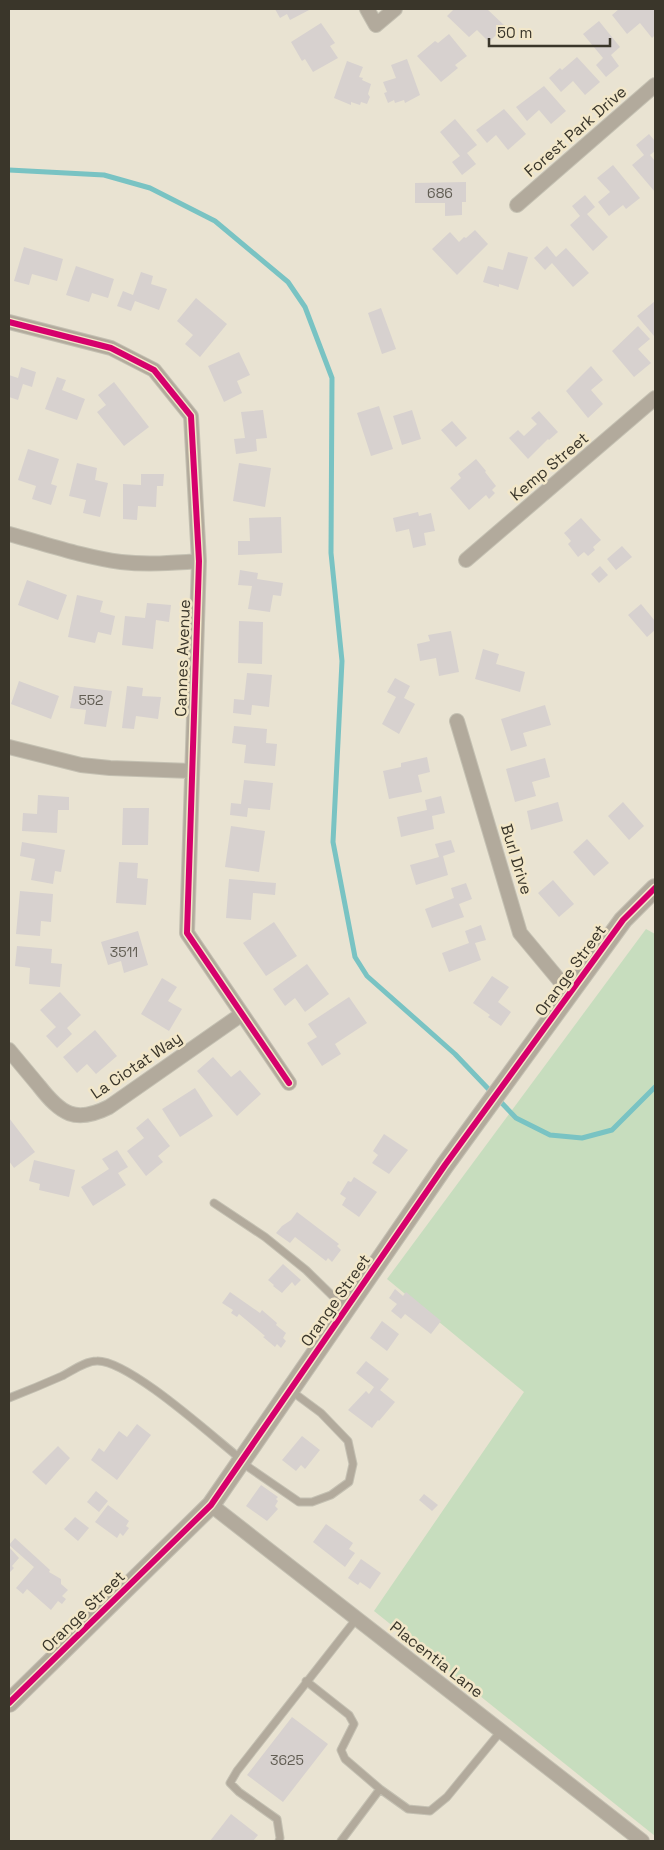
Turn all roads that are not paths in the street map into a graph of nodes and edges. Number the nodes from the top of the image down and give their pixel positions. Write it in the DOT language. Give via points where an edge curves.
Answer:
graph roads {
  1 [pos="367,9"];
  2 [pos="396,9"];
  3 [pos="655,85"];
  4 [pos="517,204"];
  5 [pos="9,322"];
  6 [pos="655,398"];
  7 [pos="9,534"];
  8 [pos="466,560"];
  9 [pos="199,562"];
  10 [pos="457,721"];
  11 [pos="9,747"];
  12 [pos="191,772"];
  13 [pos="654,890"];
  14 [pos="570,993"];
  15 [pos="242,1014"];
  16 [pos="9,1050"];
  17 [pos="289,1083"];
  18 [pos="214,1203"];
  19 [pos="346,1309"];
  20 [pos="290,1390"];
  21 [pos="9,1398"];
  22 [pos="241,1461"];
  23 [pos="211,1505"];
  24 [pos="356,1618"];
  25 [pos="306,1681"];
  26 [pos="9,1703"];
  27 [pos="501,1731"];
  28 [pos="380,1788"];
  29 [pos="279,1841"];
  30 [pos="342,1841"];
  31 [pos="642,1841"];
  1 -- 2 [label="street" via="376,25"];
  3 -- 4 [label="street, Forest Park Drive"];
  5 -- 9 [label="street, Cannes Avenue" via="111,348 154,370 185,408 191,416"];
  6 -- 8 [label="street, Kemp Street"];
  7 -- 9 [label="street" via="92,557 123,562"];
  9 -- 12 [label="street, Cannes Avenue"];
  10 -- 14 [label="street, Burl Drive" via="520,933"];
  11 -- 12 [label="street" via="81,765"];
  12 -- 15 [label="street, Cannes Avenue" via="187,933"];
  13 -- 14 [label="street, Orange Street" via="623,920"];
  14 -- 19 [label="street, Orange Street" via="445,1165"];
  15 -- 16 [label="street, La Ciotat Way" via="96,1114 70,1114 57,1108"];
  15 -- 17 [label="street, Cannes Avenue"];
  18 -- 19 [label="lane" via="266,1237"];
  19 -- 20 [label="street, Orange Street"];
  20 -- 22 [label="street, Orange Street"];
  20 -- 22 [label="lane" via="320,1413 348,1441 353,1464 349,1482 331,1495 312,1502 299,1502"];
  21 -- 22 [label="lane" via="97,1361 118,1367 146,1382"];
  22 -- 23 [label="street, Orange Street"];
  23 -- 24 [label="street, Placentia Lane"];
  23 -- 26 [label="street, Orange Street"];
  24 -- 25 [label="lane"];
  24 -- 27 [label="street, Placentia Lane"];
  25 -- 28 [label="lane" via="349,1715 354,1724 341,1750 345,1759"];
  25 -- 29 [label="lane" via="230,1783 277,1819"];
  27 -- 28 [label="lane" via="447,1797 430,1811 408,1809"];
  27 -- 31 [label="street, Placentia Lane"];
  28 -- 30 [label="lane"];
}
